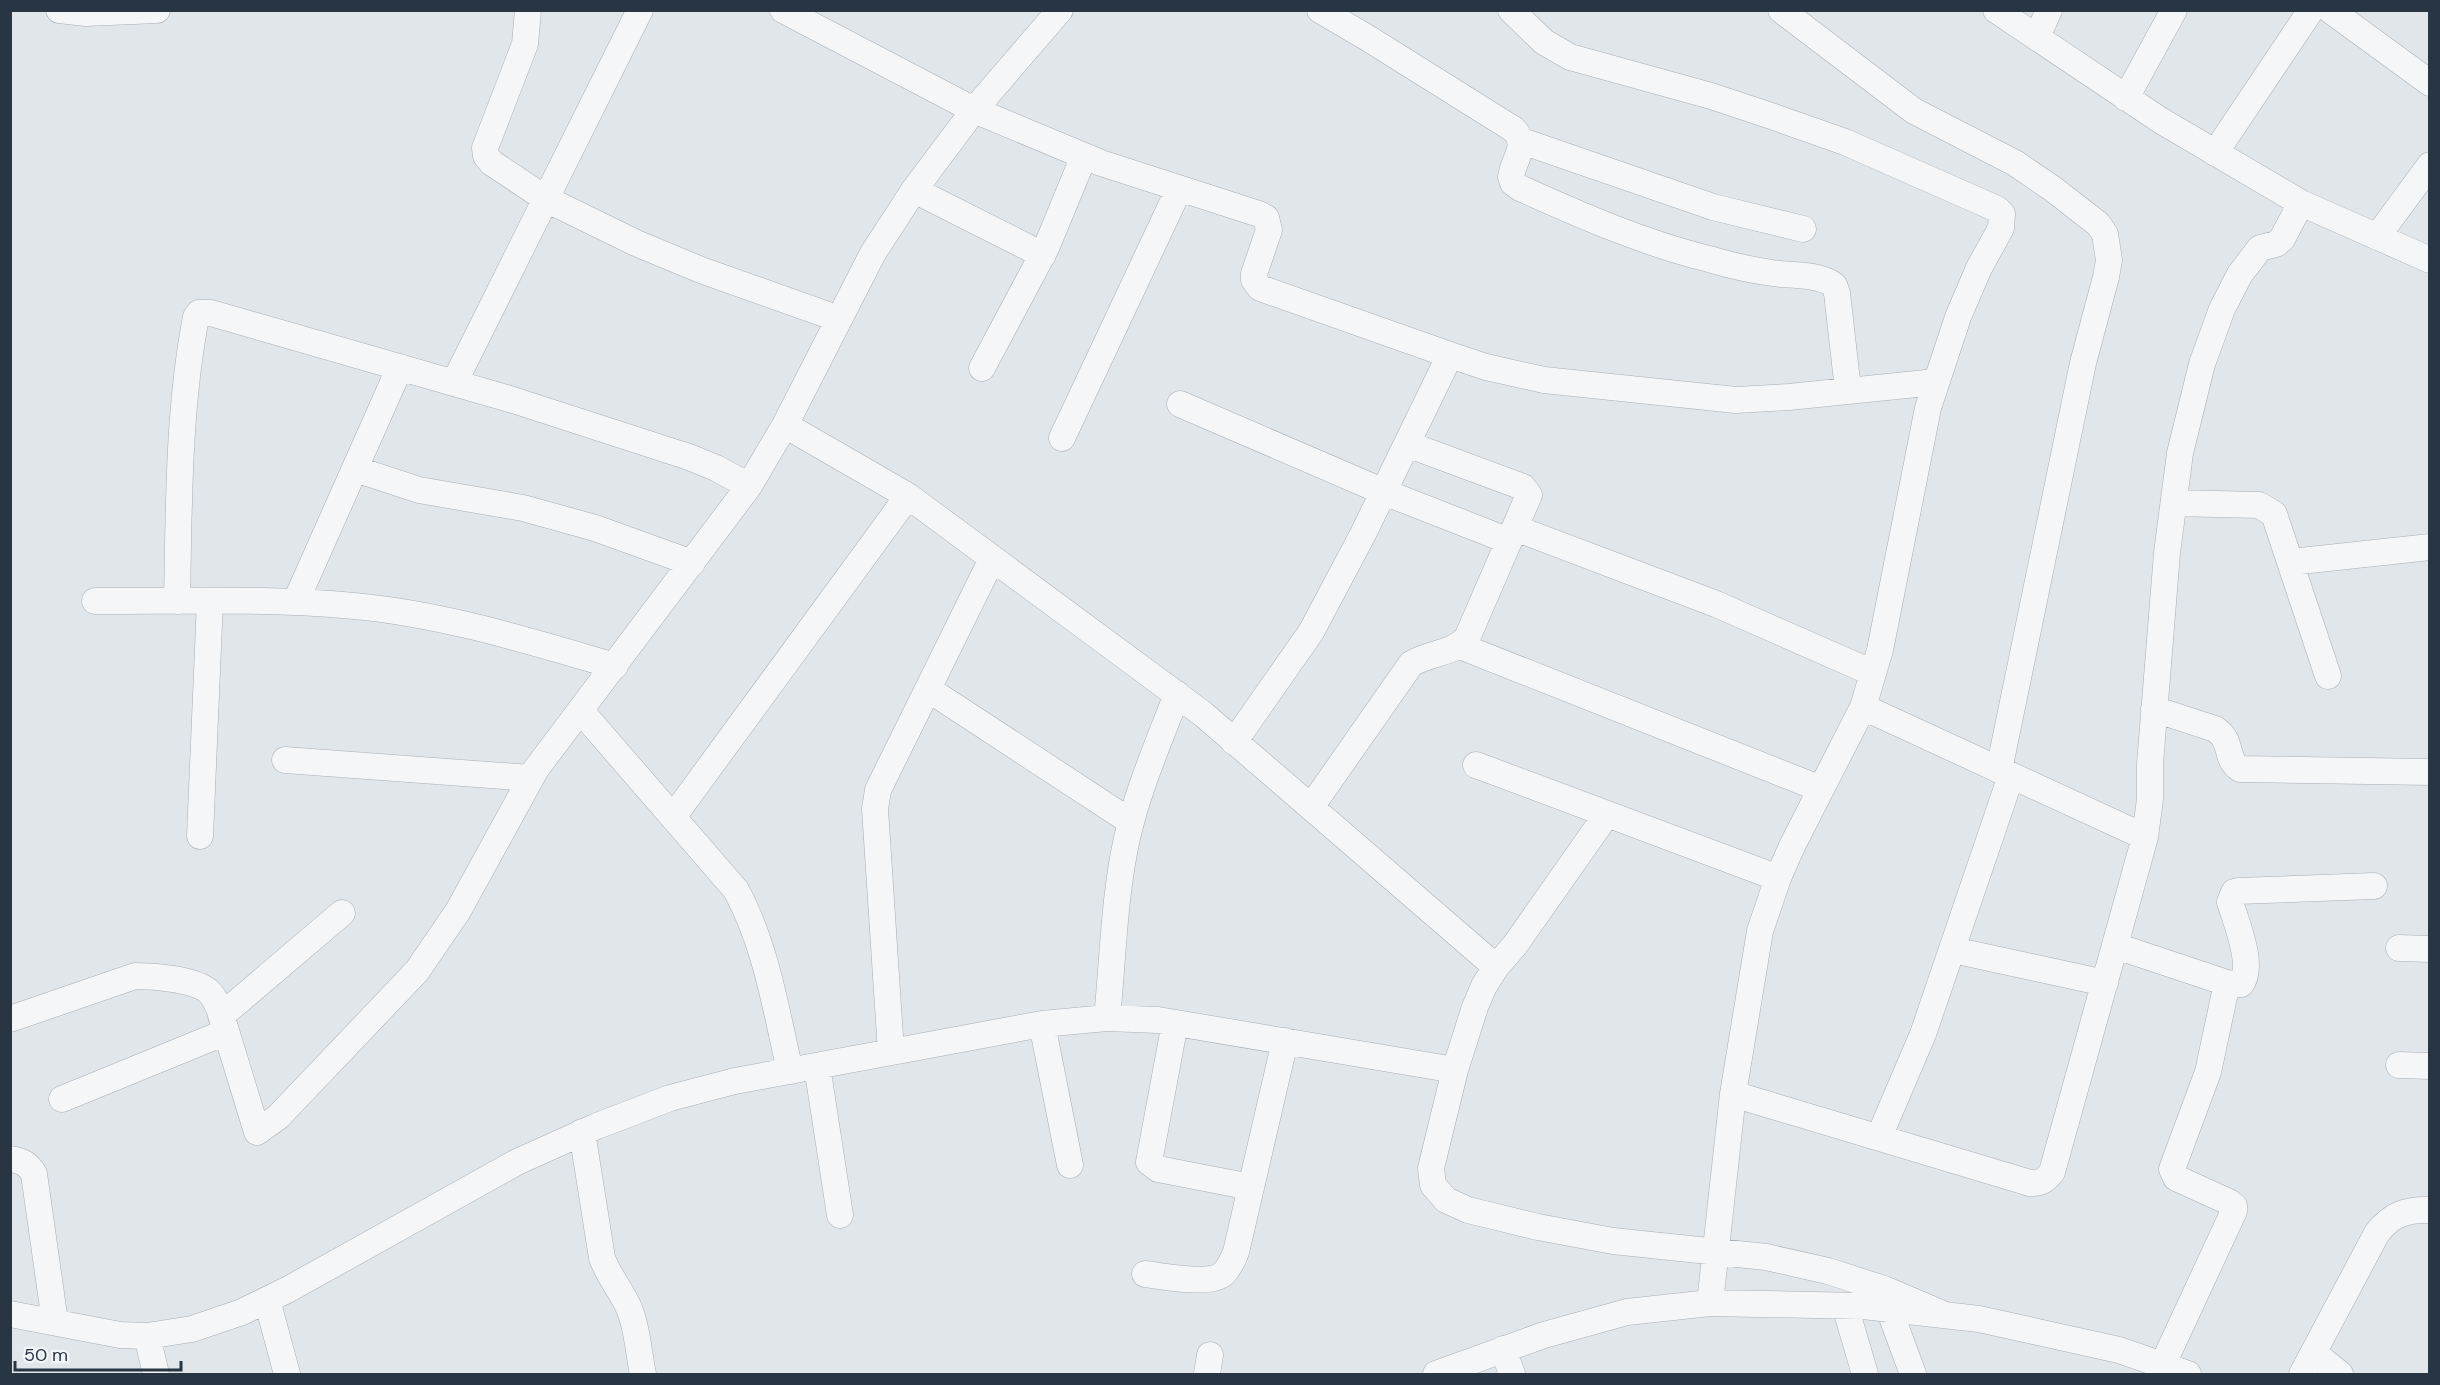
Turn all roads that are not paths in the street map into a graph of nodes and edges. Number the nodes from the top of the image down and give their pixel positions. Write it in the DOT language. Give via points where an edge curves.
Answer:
graph roads {
  1 [pos="59,10"];
  2 [pos="157,10"];
  3 [pos="528,10"];
  4 [pos="640,10"];
  5 [pos="783,10"];
  6 [pos="1060,10"];
  7 [pos="1320,10"];
  8 [pos="1511,10"];
  9 [pos="1781,10"];
  10 [pos="1996,10"];
  11 [pos="2049,10"];
  12 [pos="2174,10"];
  13 [pos="2312,10"];
  14 [pos="2330,10"];
  15 [pos="2037,37"];
  16 [pos="2430,83"];
  17 [pos="2126,98"];
  18 [pos="974,110"];
  19 [pos="1522,141"];
  20 [pos="2215,153"];
  21 [pos="1084,156"];
  22 [pos="2430,165"];
  23 [pos="1179,189"];
  24 [pos="914,190"];
  25 [pos="546,199"];
  26 [pos="2301,203"];
  27 [pos="1803,229"];
  28 [pos="2377,237"];
  29 [pos="1042,255"];
  30 [pos="2430,260"];
  31 [pos="839,319"];
  32 [pos="1450,356"];
  33 [pos="400,367"];
  34 [pos="982,368"];
  35 [pos="1936,382"];
  36 [pos="454,383"];
  37 [pos="1848,390"];
  38 [pos="1180,404"];
  39 [pos="785,425"];
  40 [pos="1062,438"];
  41 [pos="1407,444"];
  42 [pos="355,469"];
  43 [pos="749,486"];
  44 [pos="1384,492"];
  45 [pos="908,496"];
  46 [pos="2174,503"];
  47 [pos="1512,535"];
  48 [pos="2430,547"];
  49 [pos="992,559"];
  50 [pos="2291,562"];
  51 [pos="692,563"];
  52 [pos="95,601"];
  53 [pos="177,601"];
  54 [pos="210,601"];
  55 [pos="296,602"];
  56 [pos="1460,646"];
  57 [pos="615,666"];
  58 [pos="1873,673"];
  59 [pos="2328,676"];
  60 [pos="928,688"];
  61 [pos="1177,694"];
  62 [pos="1863,707"];
  63 [pos="2154,709"];
  64 [pos="580,711"];
  65 [pos="1234,742"];
  66 [pos="285,760"];
  67 [pos="1476,765"];
  68 [pos="2430,772"];
  69 [pos="2005,773"];
  70 [pos="531,778"];
  71 [pos="1821,789"];
  72 [pos="1311,807"];
  73 [pos="1607,814"];
  74 [pos="673,817"];
  75 [pos="1131,822"];
  76 [pos="200,836"];
  77 [pos="2145,837"];
  78 [pos="1778,878"];
  79 [pos="2374,886"];
  80 [pos="342,913"];
  81 [pos="2116,946"];
  82 [pos="2399,948"];
  83 [pos="2430,949"];
  84 [pos="1953,950"];
  85 [pos="1496,967"];
  86 [pos="2105,983"];
  87 [pos="2227,983"];
  88 [pos="1107,1018"];
  89 [pos="10,1019"];
  90 [pos="1175,1023"];
  91 [pos="224,1024"];
  92 [pos="1042,1024"];
  93 [pos="1285,1041"];
  94 [pos="891,1052"];
  95 [pos="2399,1065"];
  96 [pos="817,1066"];
  97 [pos="2430,1066"];
  98 [pos="1455,1070"];
  99 [pos="790,1071"];
  100 [pos="1733,1094"];
  101 [pos="62,1099"];
  102 [pos="582,1132"];
  103 [pos="1879,1137"];
  104 [pos="10,1159"];
  105 [pos="1070,1165"];
  106 [pos="1251,1187"];
  107 [pos="2430,1210"];
  108 [pos="840,1215"];
  109 [pos="1716,1252"];
  110 [pos="1144,1274"];
  111 [pos="267,1300"];
  112 [pos="1710,1302"];
  113 [pos="1845,1306"];
  114 [pos="1889,1309"];
  115 [pos="10,1314"];
  116 [pos="1945,1315"];
  117 [pos="55,1322"];
  118 [pos="147,1336"];
  119 [pos="1503,1349"];
  120 [pos="2163,1364"];
  121 [pos="2308,1364"];
  122 [pos="156,1374"];
  123 [pos="287,1374"];
  124 [pos="643,1374"];
  125 [pos="1436,1374"];
  126 [pos="1512,1374"];
  127 [pos="1865,1374"];
  128 [pos="1913,1374"];
  129 [pos="2188,1374"];
  130 [pos="2340,1374"];
  1 -- 2 [label="street"];
  3 -- 25 [label="street" via="525,44 485,148 492,163"];
  4 -- 25 [label="street"];
  5 -- 18 [label="street"];
  6 -- 18 [label="street"];
  7 -- 19 [label="street" via="1513,129"];
  8 -- 35 [label="street" via="1544,42 1570,57 1778,118 1845,142 1997,209 2002,214 2001,228 1979,268"];
  9 -- 69 [label="street" via="1914,111 2015,163 2053,189 2105,234 2109,260 2106,277 2083,363"];
  10 -- 15 [label="street"];
  11 -- 15 [label="street"];
  12 -- 17 [label="street"];
  13 -- 20 [label="street"];
  14 -- 16 [label="street"];
  15 -- 17 [label="street"];
  17 -- 20 [label="street"];
  18 -- 21 [label="street"];
  18 -- 24 [label="street"];
  19 -- 27 [label="street" via="1713,207"];
  19 -- 37 [label="street" via="1511,177 1520,188 1668,247 1834,285"];
  20 -- 26 [label="street"];
  21 -- 23 [label="street"];
  21 -- 29 [label="street"];
  22 -- 28 [label="street"];
  23 -- 32 [label="street" via="1266,218 1269,230 1254,274 1260,288"];
  23 -- 40 [label="street"];
  24 -- 29 [label="street"];
  24 -- 31 [label="street" via="873,253"];
  25 -- 31 [label="street" via="701,270"];
  25 -- 36 [label="street"];
  26 -- 28 [label="street"];
  26 -- 46 [label="street" via="2282,239 2260,248 2245,267 2222,309 2202,364 2183,441"];
  28 -- 30 [label="street"];
  29 -- 34 [label="street"];
  31 -- 39 [label="street"];
  32 -- 37 [label="street" via="1544,380 1736,400"];
  32 -- 41 [label="street"];
  33 -- 36 [label="street"];
  33 -- 42 [label="street"];
  33 -- 53 [label="street" via="211,313 196,317 180,429"];
  35 -- 37 [label="street"];
  35 -- 58 [label="street"];
  36 -- 43 [label="street" via="689,457"];
  38 -- 44 [label="street"];
  39 -- 43 [label="street"];
  39 -- 45 [label="street"];
  41 -- 44 [label="street"];
  41 -- 47 [label="street" via="1523,487 1529,495"];
  42 -- 51 [label="street" via="419,490 534,511 595,528"];
  42 -- 55 [label="street"];
  43 -- 51 [label="street"];
  44 -- 47 [label="street"];
  44 -- 65 [label="street" via="1311,632"];
  45 -- 49 [label="street"];
  45 -- 74 [label="street"];
  46 -- 50 [label="street" via="2267,508 2278,522"];
  46 -- 63 [label="street"];
  47 -- 56 [label="street" via="1472,628"];
  47 -- 58 [label="street" via="1716,604"];
  48 -- 50 [label="street"];
  49 -- 60 [label="street"];
  49 -- 61 [label="street"];
  50 -- 59 [label="street"];
  51 -- 57 [label="street"];
  52 -- 53 [label="street"];
  53 -- 54 [label="street"];
  54 -- 55 [label="street"];
  54 -- 76 [label="street"];
  55 -- 57 [label="street" via="356,606 428,618 500,633"];
  56 -- 71 [label="street"];
  56 -- 72 [label="street" via="1411,664"];
  57 -- 64 [label="street"];
  58 -- 62 [label="street"];
  60 -- 75 [label="street"];
  60 -- 94 [label="street" via="878,790 875,809"];
  61 -- 65 [label="street"];
  61 -- 75 [label="street"];
  62 -- 69 [label="street"];
  62 -- 71 [label="street"];
  63 -- 68 [label="street" via="2223,734 2231,759 2240,769"];
  63 -- 77 [label="street"];
  64 -- 70 [label="street"];
  64 -- 74 [label="street"];
  65 -- 72 [label="street"];
  66 -- 70 [label="street"];
  67 -- 73 [label="street"];
  69 -- 77 [label="street"];
  69 -- 84 [label="street"];
  70 -- 91 [label="street" via="458,911 417,971 278,1117 257,1132"];
  71 -- 78 [label="street"];
  72 -- 85 [label="street"];
  73 -- 78 [label="street"];
  73 -- 85 [label="street"];
  74 -- 99 [label="street" via="736,890 750,915"];
  75 -- 88 [label="street" via="1121,869"];
  77 -- 81 [label="street"];
  78 -- 100 [label="street" via="1760,931"];
  79 -- 87 [label="street" via="2234,892 2230,902 2245,954 2246,972 2241,984"];
  80 -- 91 [label="street"];
  81 -- 86 [label="street"];
  81 -- 87 [label="street"];
  82 -- 83 [label="street"];
  84 -- 86 [label="street"];
  84 -- 103 [label="street" via="1923,1034"];
  85 -- 98 [label="street" via="1475,1007"];
  86 -- 103 [label="street" via="2052,1172 2046,1179 2030,1183"];
  87 -- 120 [label="street" via="2208,1072 2172,1169 2176,1178 2229,1202 2234,1211"];
  88 -- 90 [label="street"];
  88 -- 92 [label="street"];
  89 -- 91 [label="street" via="135,976 154,976 201,986 215,1000"];
  90 -- 93 [label="street"];
  90 -- 106 [label="street" via="1149,1162 1158,1169"];
  91 -- 101 [label="street"];
  92 -- 94 [label="street"];
  92 -- 105 [label="street"];
  93 -- 98 [label="street"];
  93 -- 106 [label="street"];
  94 -- 96 [label="street"];
  95 -- 97 [label="street"];
  96 -- 99 [label="street"];
  96 -- 108 [label="street"];
  98 -- 109 [label="street" via="1431,1168 1433,1185 1446,1200 1468,1210 1549,1229 1613,1241"];
  99 -- 102 [label="street" via="670,1098"];
  100 -- 103 [label="street"];
  100 -- 109 [label="street"];
  102 -- 111 [label="street" via="517,1162"];
  102 -- 124 [label="street" via="602,1258 630,1314"];
  104 -- 117 [label="street" via="22,1161 34,1174"];
  106 -- 110 [label="street" via="1236,1252 1224,1273 1204,1279"];
  107 -- 121 [label="street" via="2399,1214 2386,1221"];
  109 -- 112 [label="street"];
  109 -- 116 [label="street" via="1766,1257 1828,1271"];
  111 -- 118 [label="street" via="192,1329"];
  111 -- 123 [label="street"];
  112 -- 113 [label="street"];
  112 -- 119 [label="street" via="1628,1312"];
  113 -- 114 [label="street"];
  113 -- 127 [label="street"];
  114 -- 116 [label="street"];
  114 -- 128 [label="street"];
  115 -- 117 [label="street"];
  116 -- 120 [label="street" via="1979,1318"];
  117 -- 118 [label="street" via="120,1335"];
  118 -- 122 [label="street"];
  119 -- 125 [label="street"];
  119 -- 126 [label="street"];
  120 -- 129 [label="street"];
  121 -- 130 [label="street"];
}
